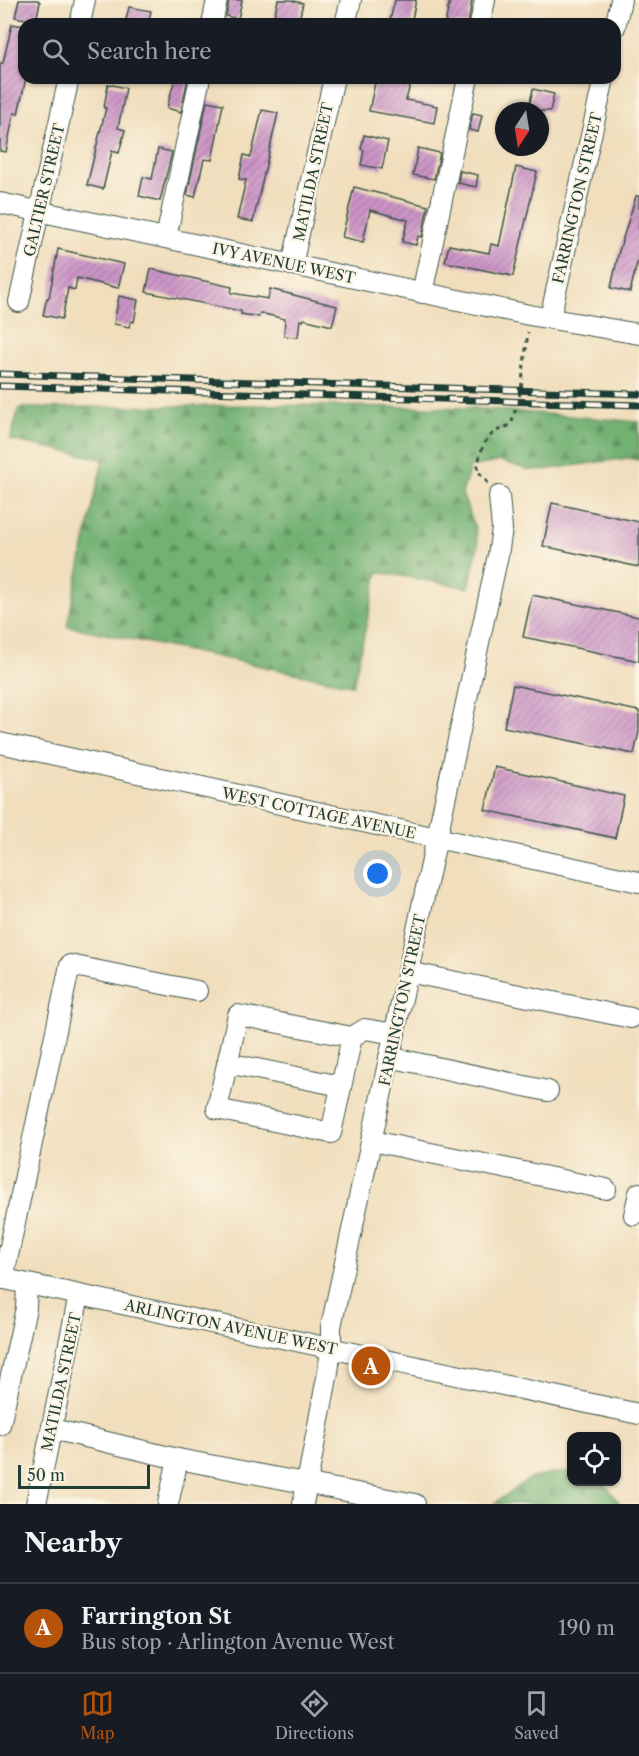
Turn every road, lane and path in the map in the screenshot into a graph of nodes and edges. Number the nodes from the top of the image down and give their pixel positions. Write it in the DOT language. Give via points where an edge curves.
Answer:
graph roads {
  1 [pos="86,0"];
  2 [pos="217,0"];
  3 [pos="351,0"];
  4 [pos="485,0"];
  5 [pos="621,0"];
  6 [pos="82,18"];
  7 [pos="213,18"];
  8 [pos="346,18"];
  9 [pos="481,18"];
  10 [pos="617,18"];
  11 [pos="68,84"];
  12 [pos="199,84"];
  13 [pos="332,84"];
  14 [pos="467,84"];
  15 [pos="602,84"];
  16 [pos="0,203"];
  17 [pos="40,211"];
  18 [pos="166,238"];
  19 [pos="292,265"];
  20 [pos="422,293"];
  21 [pos="19,302"];
  22 [pos="529,315"];
  23 [pos="559,320"];
  24 [pos="639,334"];
  25 [pos="499,496"];
  26 [pos="0,743"];
  27 [pos="437,839"];
  28 [pos="639,882"];
  29 [pos="408,972"];
  30 [pos="197,991"];
  31 [pos="631,1018"];
  32 [pos="395,1034"];
  33 [pos="352,1037"];
  34 [pos="389,1057"];
  35 [pos="227,1063"];
  36 [pos="341,1086"];
  37 [pos="548,1091"];
  38 [pos="372,1142"];
  39 [pos="606,1189"];
  40 [pos="639,1193"];
  41 [pos="634,1215"];
  42 [pos="2,1278"];
  43 [pos="27,1284"];
  44 [pos="80,1295"];
  45 [pos="331,1348"];
  46 [pos="639,1414"];
  47 [pos="0,1425"];
  48 [pos="52,1429"];
  49 [pos="178,1459"];
  50 [pos="308,1483"];
  51 [pos="36,1504"];
  52 [pos="168,1504"];
  53 [pos="303,1504"];
  54 [pos="415,1504"];
  1 -- 6 [label="street"];
  2 -- 7 [label="street"];
  3 -- 8 [label="street"];
  4 -- 9 [label="street"];
  5 -- 10 [label="street"];
  11 -- 17 [label="street, GALTIER STREET"];
  12 -- 18 [label="street"];
  13 -- 19 [label="street, MATILDA STREET"];
  14 -- 20 [label="street"];
  15 -- 23 [label="street, FARRINGTON STREET"];
  16 -- 17 [label="street, IVY AVENUE WEST"];
  17 -- 18 [label="street, IVY AVENUE WEST"];
  17 -- 21 [label="street, GALTIER STREET"];
  18 -- 19 [label="street, IVY AVENUE WEST"];
  19 -- 20 [label="street, IVY AVENUE WEST"];
  20 -- 22 [label="street, IVY AVENUE WEST"];
  22 -- 23 [label="street, IVY AVENUE WEST"];
  22 -- 25 [label="path" via="521,390 511,425 489,435 481,448 477,470"];
  23 -- 24 [label="street, IVY AVENUE WEST"];
  25 -- 27 [label="street, FARRINGTON STREET" via="502,529"];
  26 -- 27 [label="street, WEST COTTAGE AVENUE"];
  27 -- 28 [label="street, WEST COTTAGE AVENUE"];
  27 -- 29 [label="street, FARRINGTON STREET"];
  29 -- 31 [label="street"];
  29 -- 32 [label="street, FARRINGTON STREET"];
  30 -- 42 [label="street" via="70,965"];
  32 -- 33 [label="street" via="365,1029"];
  32 -- 34 [label="street, FARRINGTON STREET"];
  33 -- 35 [label="street" via="238,1015"];
  33 -- 36 [label="street"];
  34 -- 37 [label="street"];
  34 -- 38 [label="street, FARRINGTON STREET"];
  35 -- 36 [label="street"];
  35 -- 36 [label="street" via="217,1109 320,1130 331,1132"];
  38 -- 39 [label="street"];
  38 -- 45 [label="street, FARRINGTON STREET" via="331,1327"];
  40 -- 41 [label="street"];
  42 -- 43 [label="street, ARLINGTON AVENUE WEST"];
  43 -- 44 [label="street, ARLINGTON AVENUE WEST"];
  43 -- 47 [label="street" via="26,1308"];
  44 -- 45 [label="street, ARLINGTON AVENUE WEST"];
  44 -- 48 [label="street, MATILDA STREET"];
  45 -- 46 [label="street, ARLINGTON AVENUE WEST"];
  45 -- 50 [label="street, FARRINGTON STREET"];
  48 -- 49 [label="street"];
  48 -- 51 [label="street, MATILDA STREET"];
  49 -- 50 [label="street"];
  49 -- 52 [label="street"];
  50 -- 53 [label="street, FARRINGTON STREET"];
  50 -- 54 [label="street"];
}
